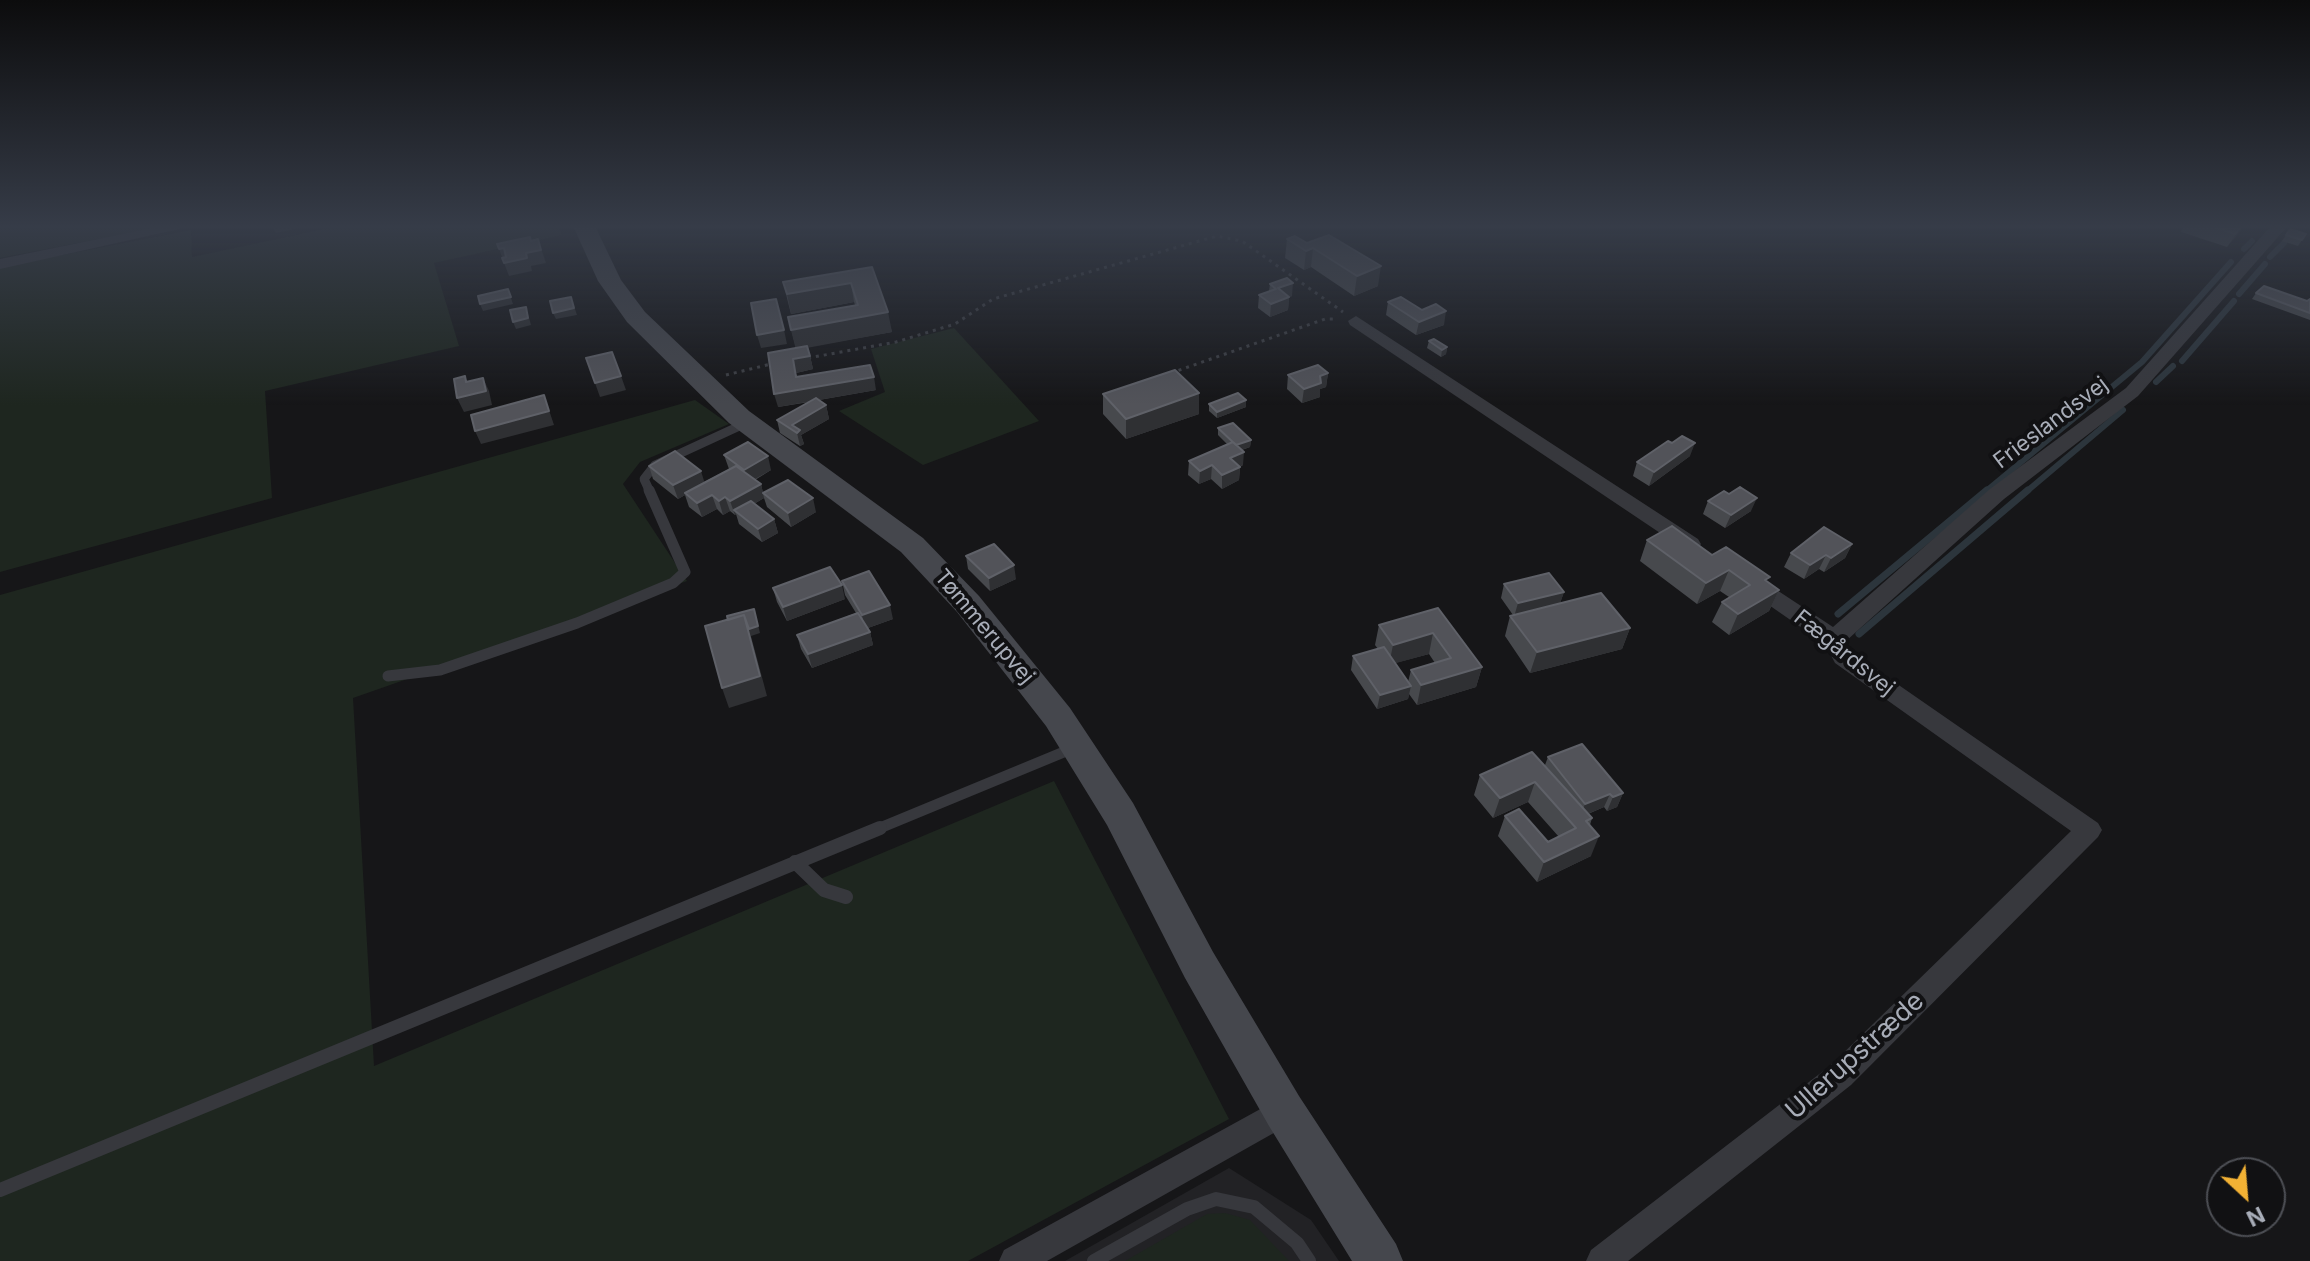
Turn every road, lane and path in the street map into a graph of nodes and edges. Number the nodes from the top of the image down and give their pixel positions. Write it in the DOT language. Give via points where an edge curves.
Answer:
graph roads {
  1 [pos="615,287"];
  2 [pos="1038,287"];
  3 [pos="1307,287"];
  4 [pos="2226,287"];
  5 [pos="1356,321"];
  6 [pos="794,360"];
  7 [pos="779,362"];
  8 [pos="1160,377"];
  9 [pos="700,382"];
  10 [pos="747,423"];
  11 [pos="1834,639"];
  12 [pos="388,676"];
  13 [pos="1077,747"];
  14 [pos="2089,830"];
  15 [pos="795,862"];
  16 [pos="846,897"];
  17 [pos="1284,1111"];
  18 [pos="0,1190"];
  19 [pos="1015,1261"];
  20 [pos="1094,1261"];
  21 [pos="1309,1261"];
  22 [pos="1379,1261"];
  23 [pos="1602,1261"];
  1 -- 9 [label="street, Tømmerupvej" via="636,317"];
  2 -- 6 [label="path" via="993,299 955,324 896,342"];
  3 -- 5 [label="path"];
  4 -- 11 [label="street, Frieslandsvej" via="2132,392 1997,494"];
  5 -- 8 [label="path" via="1325,319"];
  5 -- 11 [label="street, Fægårdsvej"];
  7 -- 9 [label="path"];
  9 -- 10 [label="street, Tømmerupvej"];
  10 -- 12 [label="lane" via="655,465 644,479 685,572 673,583 440,670"];
  10 -- 13 [label="street, Tømmerupvej" via="912,545 968,604"];
  11 -- 14 [label="street, Fægårdsvej" via="1843,657"];
  13 -- 15 [label="lane"];
  13 -- 17 [label="street, Tømmerupvej" via="1120,814"];
  14 -- 23 [label="street, Ullerupstræde" via="1841,1075"];
  15 -- 16 [label="lane" via="824,890"];
  15 -- 18 [label="lane"];
  17 -- 19 [label="street"];
  17 -- 22 [label="street, Tømmerupvej"];
  20 -- 21 [label="lane" via="1187,1209 1216,1199 1254,1207 1297,1243"];
}
